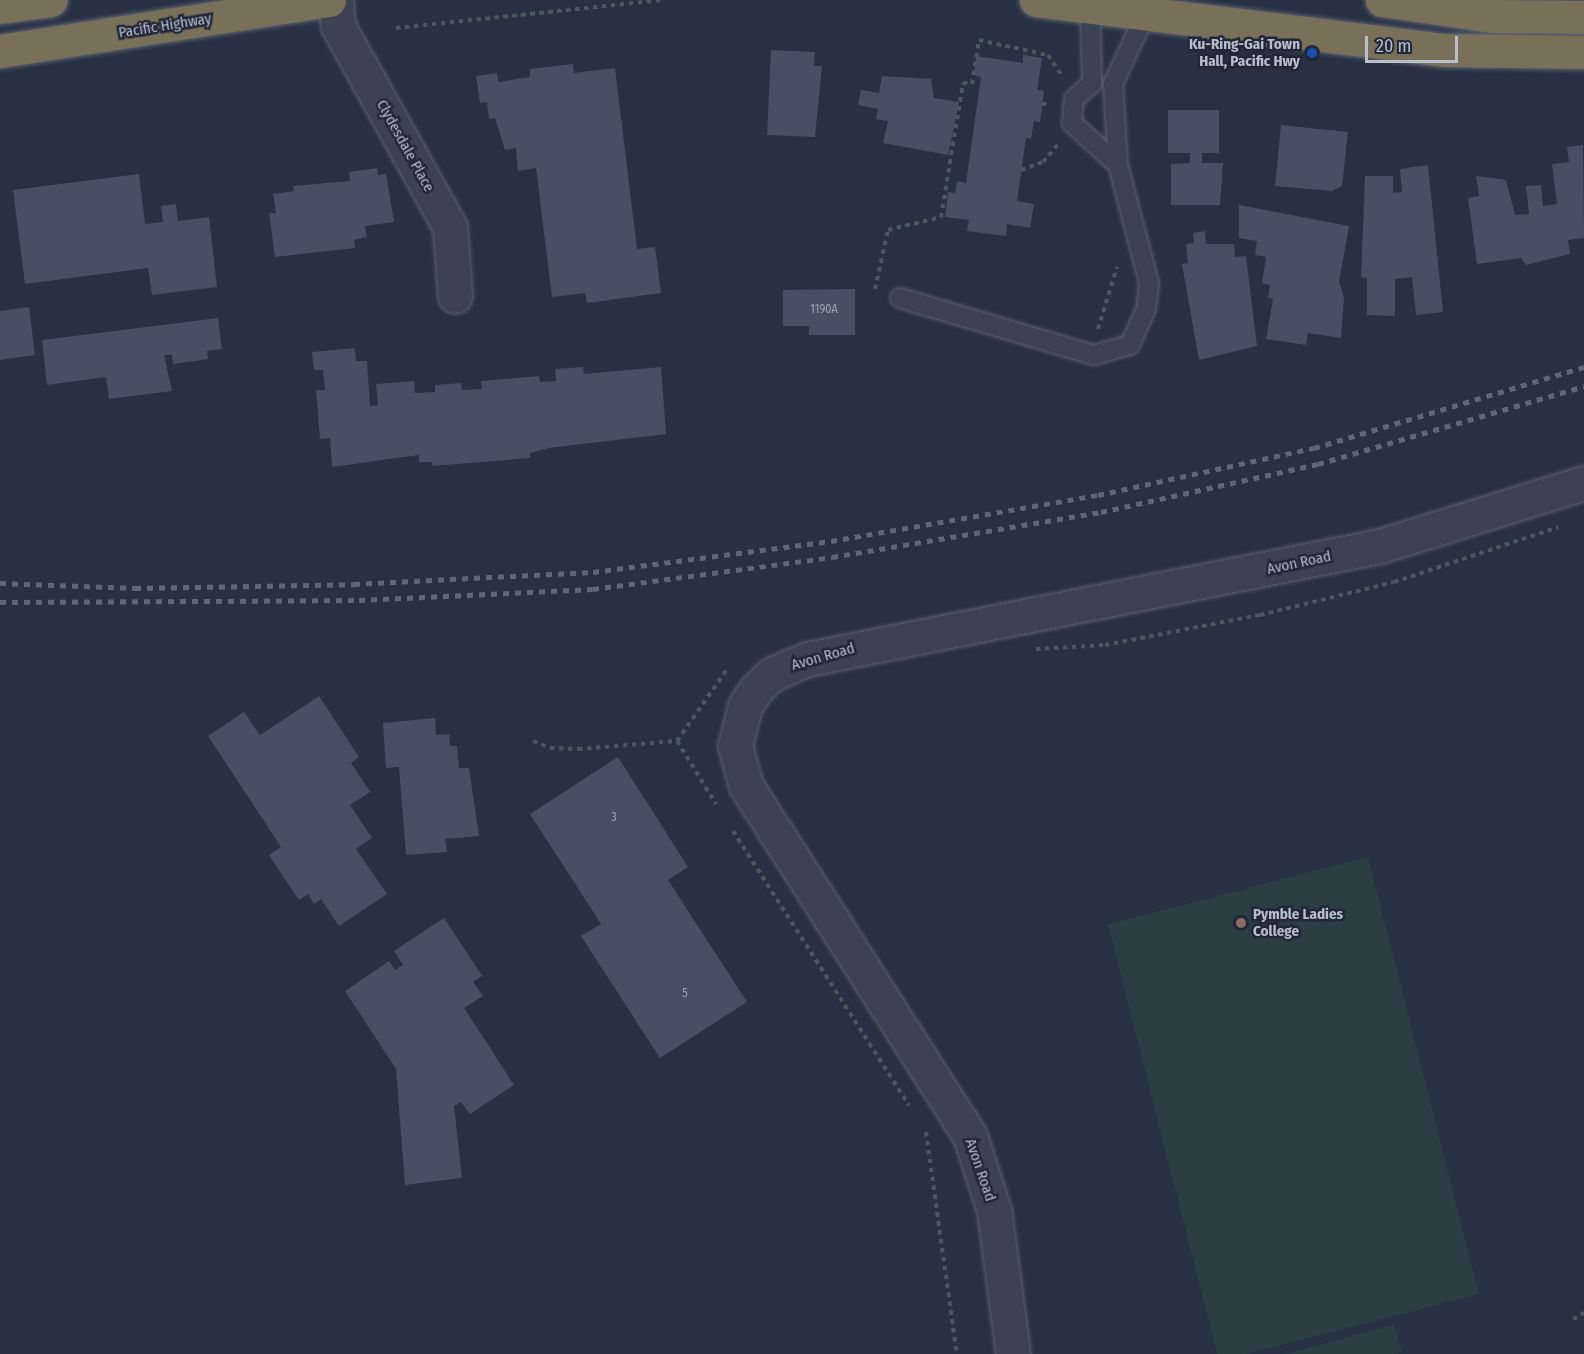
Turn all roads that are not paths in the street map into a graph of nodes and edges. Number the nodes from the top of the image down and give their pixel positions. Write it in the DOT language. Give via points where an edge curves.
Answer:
graph roads {
  1 [pos="51,0"];
  2 [pos="329,0"];
  3 [pos="336,0"];
  4 [pos="1036,0"];
  5 [pos="1382,0"];
  6 [pos="1089,5"];
  7 [pos="0,8"];
  8 [pos="1147,11"];
  9 [pos="1584,17"];
  10 [pos="0,51"];
  11 [pos="1584,52"];
  12 [pos="1092,76"];
  13 [pos="1113,84"];
  14 [pos="1118,165"];
  15 [pos="455,296"];
  16 [pos="900,298"];
  17 [pos="1584,483"];
  18 [pos="1013,1354"];
  1 -- 7 [label="highway"];
  2 -- 10 [label="highway, Pacific Highway"];
  3 -- 15 [label="street, Clydesdale Place" via="339,26 450,227"];
  4 -- 6 [label="highway"];
  5 -- 9 [label="highway" via="1492,16"];
  6 -- 8 [label="highway"];
  6 -- 12 [label="lane"];
  8 -- 11 [label="highway" via="1445,50"];
  8 -- 13 [label="lane"];
  12 -- 13 [label="lane"];
  12 -- 14 [label="lane" via="1074,99 1072,123"];
  13 -- 14 [label="lane"];
  14 -- 16 [label="lane" via="1149,284 1146,309 1130,345 1094,355"];
  17 -- 18 [label="street, Avon Road" via="1380,546 807,659 772,674 756,689 745,706 735,746 746,786 970,1136 994,1210"];
}
